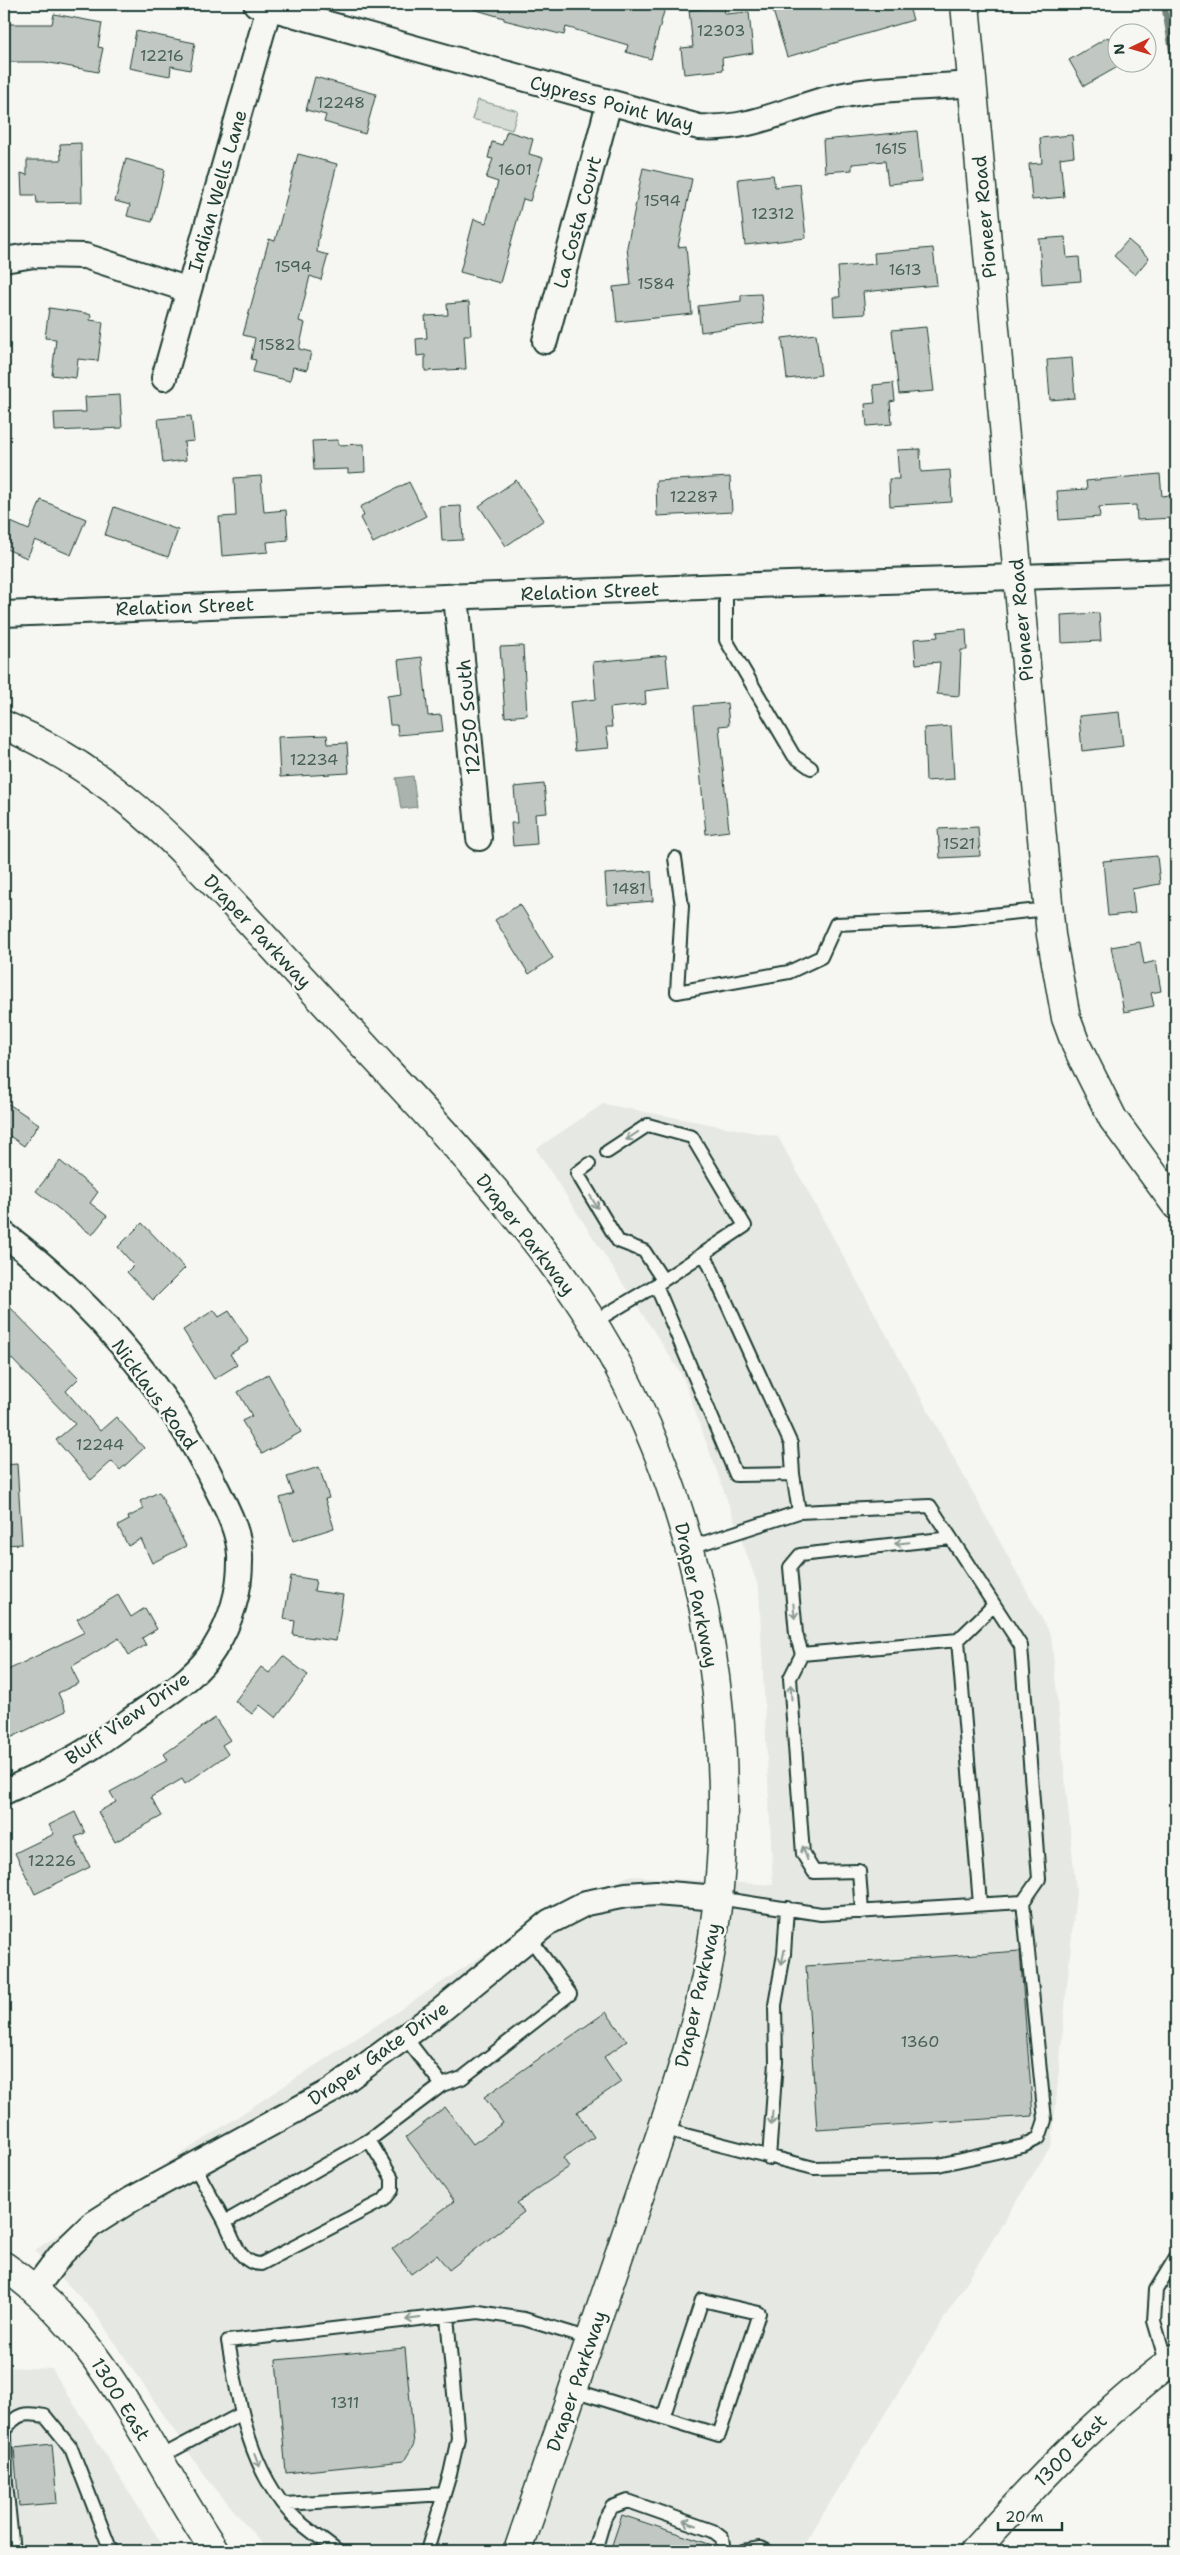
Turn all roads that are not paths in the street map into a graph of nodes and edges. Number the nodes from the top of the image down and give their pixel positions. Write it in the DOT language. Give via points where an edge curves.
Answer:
graph roads {
  1 [pos="965,4"];
  2 [pos="265,5"];
  3 [pos="972,84"];
  4 [pos="609,103"];
  5 [pos="4,260"];
  6 [pos="188,290"];
  7 [pos="546,341"];
  8 [pos="164,378"];
  9 [pos="1176,572"];
  10 [pos="1017,576"];
  11 [pos="726,586"];
  12 [pos="456,596"];
  13 [pos="4,614"];
  14 [pos="4,725"];
  15 [pos="811,768"];
  16 [pos="479,838"];
  17 [pos="675,858"];
  18 [pos="1048,909"];
  19 [pos="607,1152"];
  20 [pos="589,1164"];
  21 [pos="1176,1205"];
  22 [pos="4,1234"];
  23 [pos="704,1253"];
  24 [pos="659,1282"];
  25 [pos="592,1323"];
  26 [pos="793,1474"];
  27 [pos="799,1512"];
  28 [pos="951,1538"];
  29 [pos="691,1547"];
  30 [pos="238,1592"];
  31 [pos="994,1605"];
  32 [pos="958,1640"];
  33 [pos="802,1654"];
  34 [pos="4,1792"];
  35 [pos="718,1898"];
  36 [pos="1023,1902"];
  37 [pos="980,1904"];
  38 [pos="788,1908"];
  39 [pos="862,1912"];
  40 [pos="530,1938"];
  41 [pos="406,2037"];
  42 [pos="442,2085"];
  43 [pos="662,2129"];
  44 [pos="369,2140"];
  45 [pos="769,2158"];
  46 [pos="194,2165"];
  47 [pos="225,2222"];
  48 [pos="1176,2257"];
  49 [pos="4,2266"];
  50 [pos="34,2290"];
  51 [pos="447,2316"];
  52 [pos="590,2339"];
  53 [pos="1172,2361"];
  54 [pos="573,2390"];
  55 [pos="241,2414"];
  56 [pos="663,2418"];
  57 [pos="158,2458"];
  58 [pos="444,2494"];
  59 [pos="289,2509"];
  60 [pos="13,2551"];
  61 [pos="111,2551"];
  62 [pos="215,2551"];
  63 [pos="337,2551"];
  64 [pos="427,2551"];
  65 [pos="518,2551"];
  66 [pos="595,2551"];
  67 [pos="724,2551"];
  68 [pos="744,2551"];
  69 [pos="767,2551"];
  70 [pos="974,2551"];
  1 -- 3 [label="main road, Pioneer Road"];
  2 -- 4 [label="street, Cypress Point Way"];
  2 -- 6 [label="street, Indian Wells Lane"];
  3 -- 4 [label="street, Cypress Point Way" via="840,96 750,124 716,128 681,124"];
  3 -- 10 [label="main road, Pioneer Road"];
  4 -- 7 [label="street, La Costa Court"];
  5 -- 6 [label="street" via="43,255 85,256"];
  6 -- 8 [label="street, Indian Wells Lane"];
  9 -- 10 [label="street, Relation Street"];
  10 -- 11 [label="street, Relation Street"];
  10 -- 18 [label="main road, Pioneer Road"];
  11 -- 12 [label="street, Relation Street"];
  11 -- 15 [label="lane" via="726,640 794,756"];
  12 -- 13 [label="street, Relation Street"];
  12 -- 16 [label="street, 12250 South"];
  14 -- 25 [label="main road, Draper Parkway" via="66,756 114,788 192,858 508,1206 577,1297"];
  17 -- 18 [label="lane" via="682,906 677,992 789,972 821,957 836,924 953,919"];
  18 -- 21 [label="main road, Pioneer Road" via="1066,1018 1076,1045 1113,1119"];
  23 -- 19 [label="lane, one-way" via="745,1226 692,1137 648,1125"];
  20 -- 24 [label="lane, one-way" via="577,1173 618,1241 644,1251"];
  22 -- 30 [label="street, Nicklaus Road" via="70,1290 107,1328 175,1416 205,1464 230,1516 240,1553"];
  23 -- 24 [label="lane"];
  23 -- 26 [label="lane" via="791,1444"];
  24 -- 25 [label="lane"];
  24 -- 26 [label="lane" via="736,1475"];
  25 -- 29 [label="main road, Draper Parkway" via="656,1446"];
  26 -- 27 [label="lane"];
  27 -- 28 [label="lane" via="930,1506"];
  27 -- 29 [label="lane"];
  28 -- 31 [label="lane"];
  28 -- 33 [label="lane, one-way" via="800,1555 790,1567 796,1634"];
  29 -- 35 [label="main road, Draper Parkway" via="709,1634 718,1710 722,1838"];
  30 -- 34 [label="street, Bluff View Drive" via="213,1651 187,1680 91,1748"];
  31 -- 32 [label="lane"];
  31 -- 36 [label="lane" via="1021,1646 1040,1879"];
  32 -- 33 [label="lane"];
  32 -- 37 [label="lane"];
  39 -- 33 [label="lane, one-way" via="859,1871 814,1872 803,1854 790,1678"];
  35 -- 38 [label="lane"];
  35 -- 40 [label="street, Draper Gate Drive" via="656,1893 586,1903 549,1922"];
  35 -- 43 [label="main road, Draper Parkway" via="708,1964"];
  36 -- 37 [label="lane"];
  36 -- 45 [label="lane" via="1045,2120 1038,2138 1023,2146 938,2165 814,2168"];
  37 -- 39 [label="lane"];
  38 -- 39 [label="lane" via="822,1914"];
  38 -- 45 [label="lane, one-way" via="775,2005 776,2062"];
  40 -- 41 [label="street, Draper Gate Drive"];
  40 -- 42 [label="lane" via="570,1994 462,2078"];
  41 -- 42 [label="lane"];
  41 -- 46 [label="street, Draper Gate Drive" via="331,2091"];
  42 -- 44 [label="lane"];
  43 -- 45 [label="lane"];
  43 -- 52 [label="main road, Draper Parkway"];
  44 -- 47 [label="lane"];
  44 -- 47 [label="lane" via="392,2178 392,2190 384,2200 261,2264 244,2260"];
  46 -- 47 [label="lane"];
  46 -- 50 [label="street, Draper Gate Drive" via="91,2225 62,2253"];
  48 -- 53 [label="lane" via="1156,2290 1154,2321"];
  49 -- 50 [label="main road, 1300 East"];
  50 -- 57 [label="main road, 1300 East" via="63,2317 98,2359"];
  51 -- 52 [label="lane" via="479,2312 524,2318"];
  51 -- 55 [label="lane, one-way" via="228,2341"];
  51 -- 58 [label="lane" via="458,2438"];
  52 -- 54 [label="main road, Draper Parkway"];
  53 -- 70 [label="main road, 1300 East" via="1103,2416 1051,2466"];
  54 -- 56 [label="lane"];
  54 -- 65 [label="main road, Draper Parkway"];
  55 -- 57 [label="lane"];
  55 -- 59 [label="lane, one-way" via="258,2466"];
  56 -- 56 [label="lane" via="719,2435 759,2313 702,2300"];
  57 -- 62 [label="main road, 1300 East"];
  58 -- 59 [label="lane"];
  58 -- 64 [label="lane"];
  59 -- 63 [label="lane"];
  60 -- 61 [label="lane" via="5,2430 16,2416 24,2413 45,2416 72,2448"];
  67 -- 66 [label="lane, one-way" via="722,2538 713,2531 628,2501 612,2507 604,2520"];
  68 -- 69 [label="lane" via="761,2548"];
}
